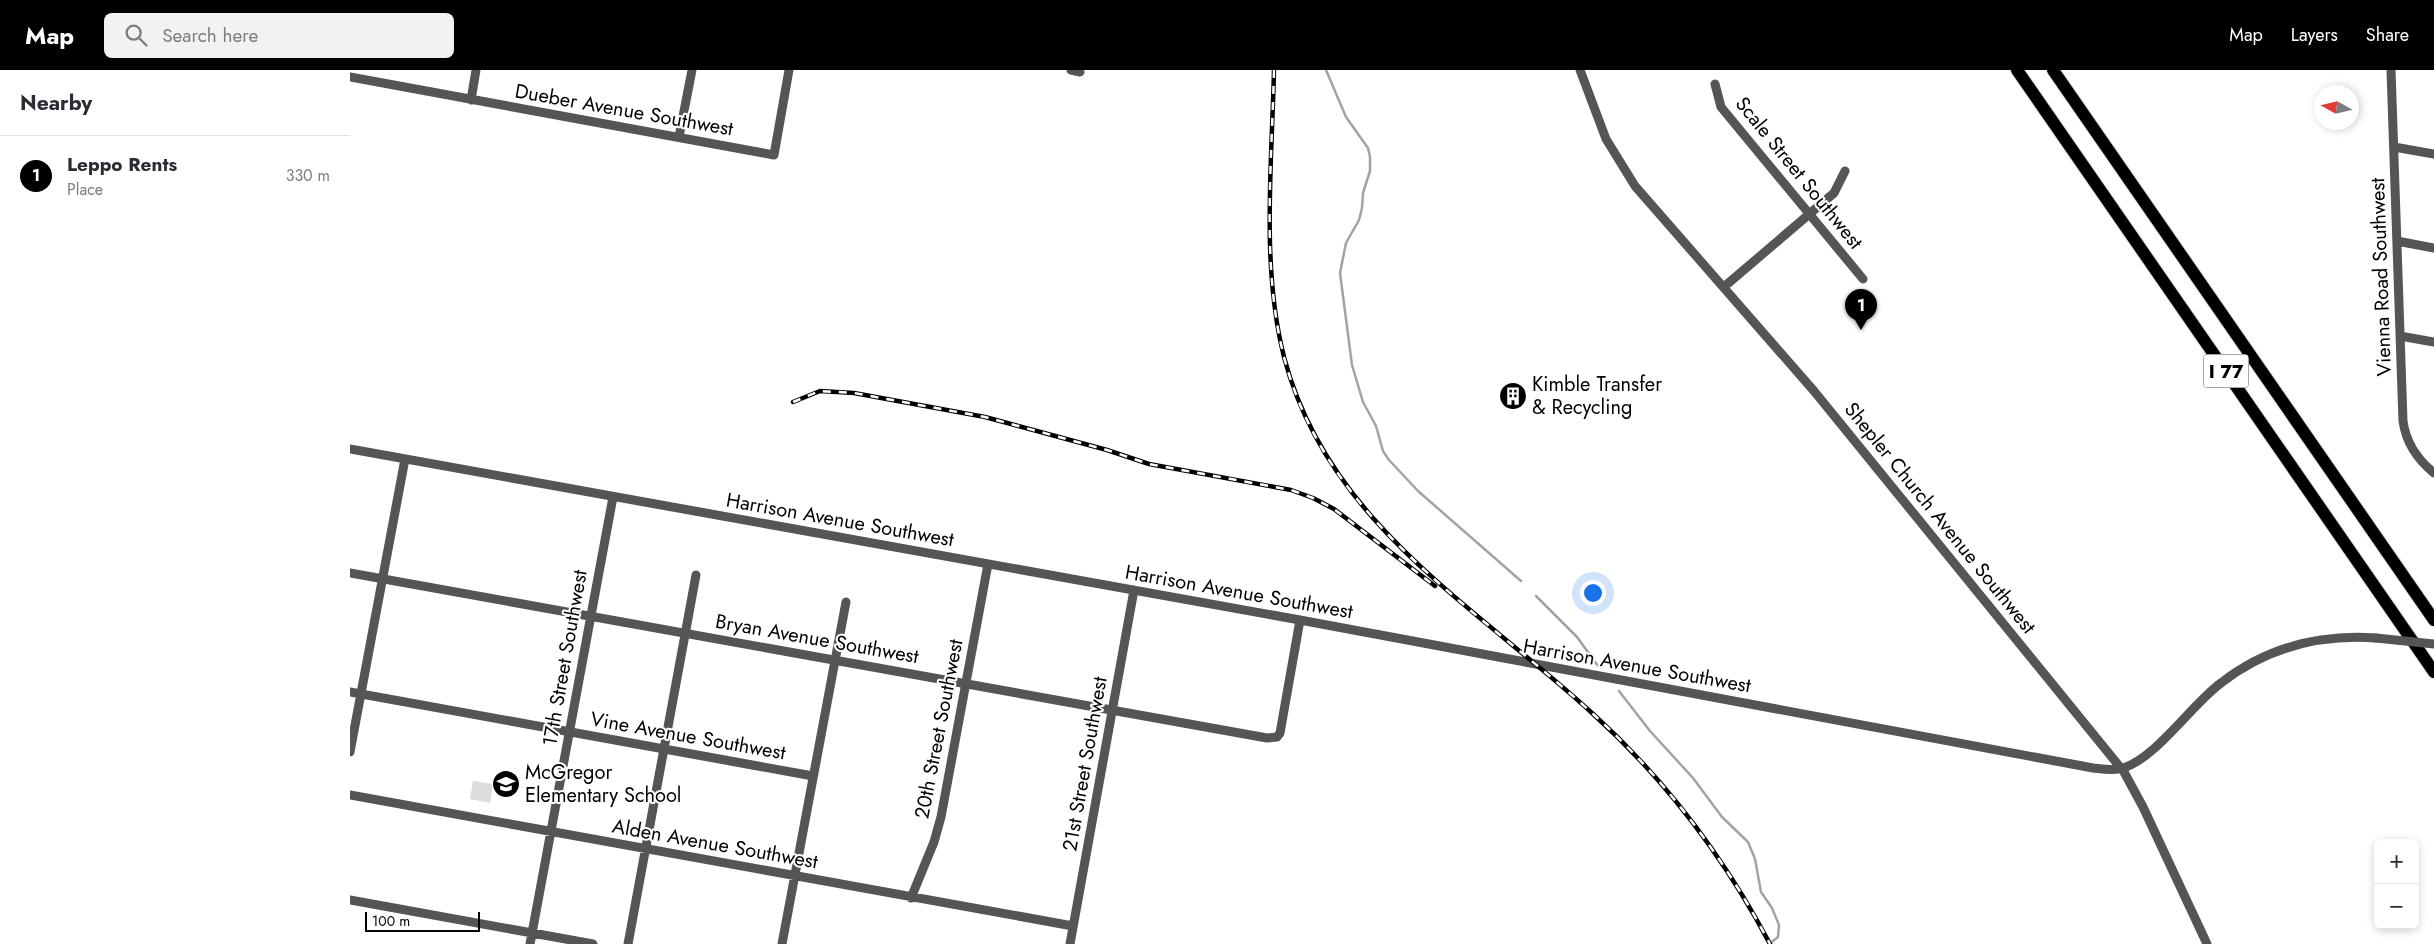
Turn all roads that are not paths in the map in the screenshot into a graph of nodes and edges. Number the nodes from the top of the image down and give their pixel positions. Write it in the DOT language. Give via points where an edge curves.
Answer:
graph roads {
  1 [pos="476,70"];
  2 [pos="692,70"];
  3 [pos="789,70"];
  4 [pos="1580,70"];
  5 [pos="2008,70"];
  6 [pos="2017,70"];
  7 [pos="2053,70"];
  8 [pos="2060,70"];
  9 [pos="2391,70"];
  10 [pos="350,77"];
  11 [pos="1716,84"];
  12 [pos="471,100"];
  13 [pos="679,137"];
  14 [pos="2100,138"];
  15 [pos="2394,147"];
  16 [pos="2434,154"];
  17 [pos="1846,171"];
  18 [pos="2108,201"];
  19 [pos="1809,215"];
  20 [pos="2397,241"];
  21 [pos="2434,248"];
  22 [pos="1862,279"];
  23 [pos="1725,286"];
  24 [pos="2400,336"];
  25 [pos="2434,342"];
  26 [pos="350,449"];
  27 [pos="405,459"];
  28 [pos="2434,473"];
  29 [pos="613,497"];
  30 [pos="988,564"];
  31 [pos="350,573"];
  32 [pos="696,575"];
  33 [pos="382,579"];
  34 [pos="1134,590"];
  35 [pos="846,602"];
  36 [pos="590,617"];
  37 [pos="1300,620"];
  38 [pos="2434,620"];
  39 [pos="685,633"];
  40 [pos="2434,644"];
  41 [pos="835,660"];
  42 [pos="2434,672"];
  43 [pos="966,683"];
  44 [pos="350,692"];
  45 [pos="362,694"];
  46 [pos="1112,710"];
  47 [pos="569,732"];
  48 [pos="664,748"];
  49 [pos="350,752"];
  50 [pos="2122,768"];
  51 [pos="813,776"];
  52 [pos="350,795"];
  53 [pos="551,832"];
  54 [pos="645,849"];
  55 [pos="795,876"];
  56 [pos="911,898"];
  57 [pos="350,900"];
  58 [pos="1073,926"];
  59 [pos="532,933"];
  60 [pos="530,944"];
  61 [pos="593,944"];
  62 [pos="628,944"];
  63 [pos="782,944"];
  64 [pos="1070,944"];
  65 [pos="2207,944"];
  1 -- 12 [label="street"];
  2 -- 13 [label="street"];
  3 -- 13 [label="street, Dueber Avenue Southwest" via="774,155"];
  4 -- 23 [label="street, Shepler Church Avenue Southwest" via="1606,139 1619,163 1635,186"];
  5 -- 18 [label="highway"];
  6 -- 18 [label="highway, I 77"];
  7 -- 14 [label="highway, I 77"];
  8 -- 14 [label="highway" via="2086,107"];
  9 -- 15 [label="street, Vienna Road Southwest"];
  10 -- 12 [label="street, Dueber Avenue Southwest"];
  11 -- 19 [label="street, Scale Street Southwest" via="1721,107"];
  12 -- 13 [label="street, Dueber Avenue Southwest"];
  14 -- 38 [label="highway, I 77"];
  15 -- 16 [label="street"];
  15 -- 20 [label="street, Vienna Road Southwest"];
  17 -- 19 [label="street" via="1834,193"];
  18 -- 42 [label="highway, I 77"];
  19 -- 22 [label="street, Scale Street Southwest"];
  19 -- 23 [label="street"];
  20 -- 21 [label="street"];
  20 -- 24 [label="street, Vienna Road Southwest"];
  23 -- 50 [label="street, Shepler Church Avenue Southwest"];
  24 -- 25 [label="street"];
  24 -- 28 [label="street, Vienna Road Southwest" via="2405,433 2415,454"];
  26 -- 27 [label="street, Harrison Avenue Southwest"];
  27 -- 29 [label="street, Harrison Avenue Southwest"];
  27 -- 33 [label="street"];
  29 -- 30 [label="street, Harrison Avenue Southwest"];
  29 -- 36 [label="street, 17th Street Southwest"];
  30 -- 34 [label="street, Harrison Avenue Southwest"];
  30 -- 43 [label="street, 20th Street Southwest"];
  31 -- 33 [label="street, Bryan Avenue Southwest"];
  32 -- 39 [label="street"];
  33 -- 36 [label="street, Bryan Avenue Southwest"];
  33 -- 45 [label="street"];
  34 -- 37 [label="street, Harrison Avenue Southwest"];
  34 -- 46 [label="street, 21st Street Southwest"];
  35 -- 41 [label="street"];
  36 -- 39 [label="street, Bryan Avenue Southwest"];
  36 -- 47 [label="street, 17th Street Southwest"];
  37 -- 46 [label="street, Bryan Avenue Southwest" via="1277,737 1267,738"];
  37 -- 50 [label="street, Harrison Avenue Southwest" via="2073,765"];
  39 -- 41 [label="street, Bryan Avenue Southwest"];
  39 -- 48 [label="street"];
  40 -- 50 [label="street, bridge" via="2376,638 2326,638 2297,644 2263,657 2220,683 2154,747"];
  41 -- 43 [label="street, Bryan Avenue Southwest"];
  41 -- 51 [label="street"];
  43 -- 46 [label="street, Bryan Avenue Southwest"];
  43 -- 56 [label="street, 20th Street Southwest" via="939,825"];
  44 -- 45 [label="street, Vine Avenue Southwest"];
  45 -- 47 [label="street, Vine Avenue Southwest"];
  45 -- 49 [label="street"];
  46 -- 58 [label="street, 21st Street Southwest"];
  47 -- 48 [label="street, Vine Avenue Southwest"];
  47 -- 53 [label="street, 17th Street Southwest"];
  48 -- 51 [label="street, Vine Avenue Southwest"];
  48 -- 54 [label="street"];
  50 -- 65 [label="street, Shepler Church Avenue Southwest"];
  51 -- 55 [label="street"];
  52 -- 53 [label="street, Alden Avenue Southwest"];
  53 -- 54 [label="street, Alden Avenue Southwest"];
  53 -- 59 [label="street, 17th Street Southwest"];
  54 -- 55 [label="street, Alden Avenue Southwest"];
  54 -- 62 [label="street"];
  55 -- 56 [label="street, Alden Avenue Southwest"];
  55 -- 63 [label="street"];
  56 -- 58 [label="street, Alden Avenue Southwest"];
  57 -- 59 [label="street"];
  58 -- 64 [label="street, 21st Street Southwest"];
  59 -- 60 [label="street, 17th Street Southwest"];
  59 -- 61 [label="street"];
}
